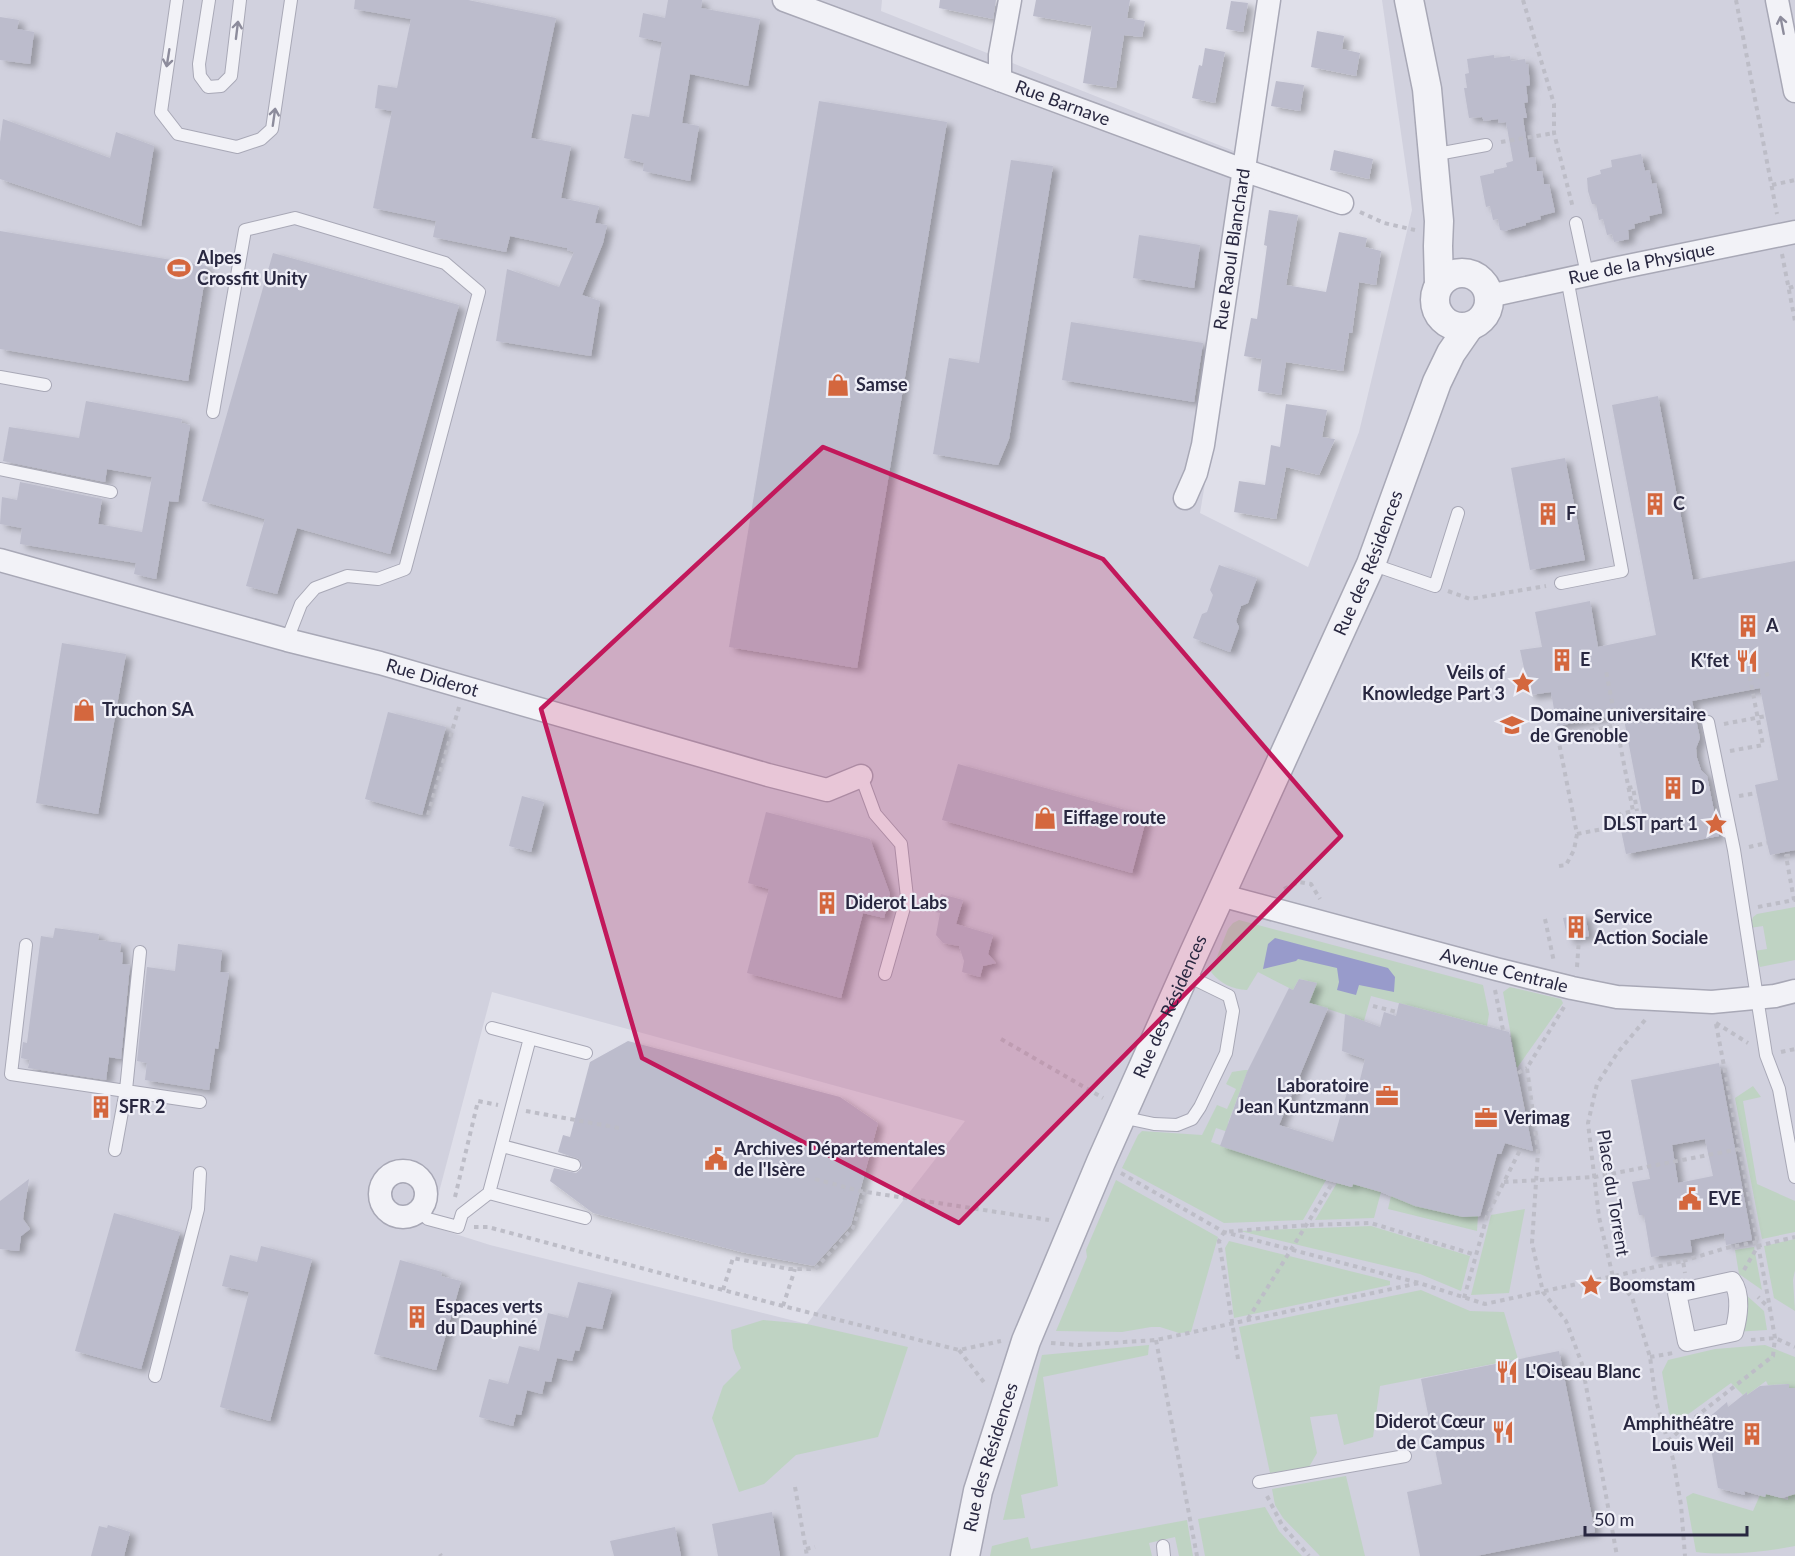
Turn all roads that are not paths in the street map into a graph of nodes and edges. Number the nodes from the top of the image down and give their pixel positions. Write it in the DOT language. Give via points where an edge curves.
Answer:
graph roads {
  1 [pos="177,0"];
  2 [pos="209,0"];
  3 [pos="240,0"];
  4 [pos="291,0"];
  5 [pos="784,0"];
  6 [pos="1010,0"];
  7 [pos="1269,0"];
  8 [pos="1777,0"];
  9 [pos="1414,2"];
  10 [pos="1000,80"];
  11 [pos="1795,91"];
  12 [pos="1486,145"];
  13 [pos="1432,155"];
  14 [pos="1243,170"];
  15 [pos="1342,203"];
  16 [pos="1576,224"];
  17 [pos="1787,234"];
  18 [pos="1577,276"];
  19 [pos="1450,278"];
  20 [pos="1489,296"];
  21 [pos="1456,323"];
  22 [pos="0,377"];
  23 [pos="45,385"];
  24 [pos="213,412"];
  25 [pos="0,469"];
  26 [pos="111,492"];
  27 [pos="1185,498"];
  28 [pos="1458,513"];
  29 [pos="0,560"];
  30 [pos="1371,564"];
  31 [pos="1561,583"];
  32 [pos="287,640"];
  33 [pos="1708,724"];
  34 [pos="861,776"];
  35 [pos="1220,895"];
  36 [pos="26,945"];
  37 [pos="141,952"];
  38 [pos="885,974"];
  39 [pos="1184,974"];
  40 [pos="1795,991"];
  41 [pos="1757,998"];
  42 [pos="492,1028"];
  43 [pos="530,1038"];
  44 [pos="586,1053"];
  45 [pos="126,1090"];
  46 [pos="200,1102"];
  47 [pos="1112,1108"];
  48 [pos="502,1146"];
  49 [pos="115,1150"];
  50 [pos="574,1165"];
  51 [pos="200,1173"];
  52 [pos="1795,1177"];
  53 [pos="489,1193"];
  54 [pos="420,1211"];
  55 [pos="585,1218"];
  56 [pos="155,1376"];
  57 [pos="1405,1456"];
  58 [pos="1259,1482"];
  59 [pos="965,1556"];
  1 -- 4 [label="lane, one-way" via="161,112 178,134 237,147 261,139 272,129"];
  2 -- 3 [label="lane, one-way" via="199,64 200,76 208,87 221,86 231,76"];
  5 -- 10 [label="street, Rue Barnave"];
  6 -- 10 [label="street" via="1000,55"];
  7 -- 14 [label="street, Rue Raoul Blanchard"];
  11 -- 8 [label="street, one-way"];
  9 -- 13 [label="street"];
  10 -- 14 [label="street, Rue Barnave"];
  12 -- 13 [label="lane"];
  13 -- 19 [label="street" via="1428,225"];
  14 -- 15 [label="street, Rue Barnave"];
  14 -- 27 [label="street, Rue Raoul Blanchard" via="1203,445"];
  16 -- 18 [label="lane"];
  17 -- 18 [label="street, Rue de la Physique"];
  18 -- 20 [label="street, Rue de la Physique"];
  18 -- 31 [label="lane" via="1622,571"];
  19 -- 20 [label="street" via="1477,276"];
  19 -- 21 [label="street" via="1435,300 1436,308"];
  20 -- 21 [label="street" via="1484,317 1478,322"];
  21 -- 30 [label="street, Rue des Résidences"];
  22 -- 23 [label="lane"];
  24 -- 32 [label="lane" via="245,230 296,218 445,263 479,292 405,569 378,579 347,576 315,588 301,604"];
  25 -- 26 [label="lane"];
  28 -- 30 [label="lane" via="1435,586"];
  29 -- 32 [label="street, Rue Diderot"];
  30 -- 35 [label="street, Rue des Résidences"];
  32 -- 34 [label="street, Rue Diderot" via="827,790"];
  33 -- 41 [label="lane" via="1734,850"];
  34 -- 38 [label="lane" via="875,814 901,844 907,897"];
  35 -- 39 [label="street, Rue des Résidences"];
  35 -- 41 [label="street, Avenue Centrale" via="1617,997 1712,1002"];
  36 -- 45 [label="lane" via="11,1074"];
  37 -- 45 [label="lane"];
  39 -- 47 [label="street, Rue des Résidences"];
  39 -- 47 [label="lane" via="1229,996 1233,1011 1226,1053 1200,1107 1192,1119 1177,1125 1154,1125"];
  40 -- 41 [label="street, Avenue Centrale"];
  41 -- 52 [label="lane" via="1766,1055 1779,1089"];
  42 -- 43 [label="lane"];
  43 -- 44 [label="lane"];
  43 -- 48 [label="lane"];
  45 -- 46 [label="lane"];
  45 -- 49 [label="lane"];
  47 -- 59 [label="street, Rue des Résidences" via="1026,1341 978,1491"];
  48 -- 50 [label="lane"];
  48 -- 53 [label="lane"];
  51 -- 56 [label="lane" via="198,1209"];
  53 -- 54 [label="lane" via="462,1214 458,1227 428,1219"];
  53 -- 55 [label="lane"];
  57 -- 58 [label="lane"];
}
